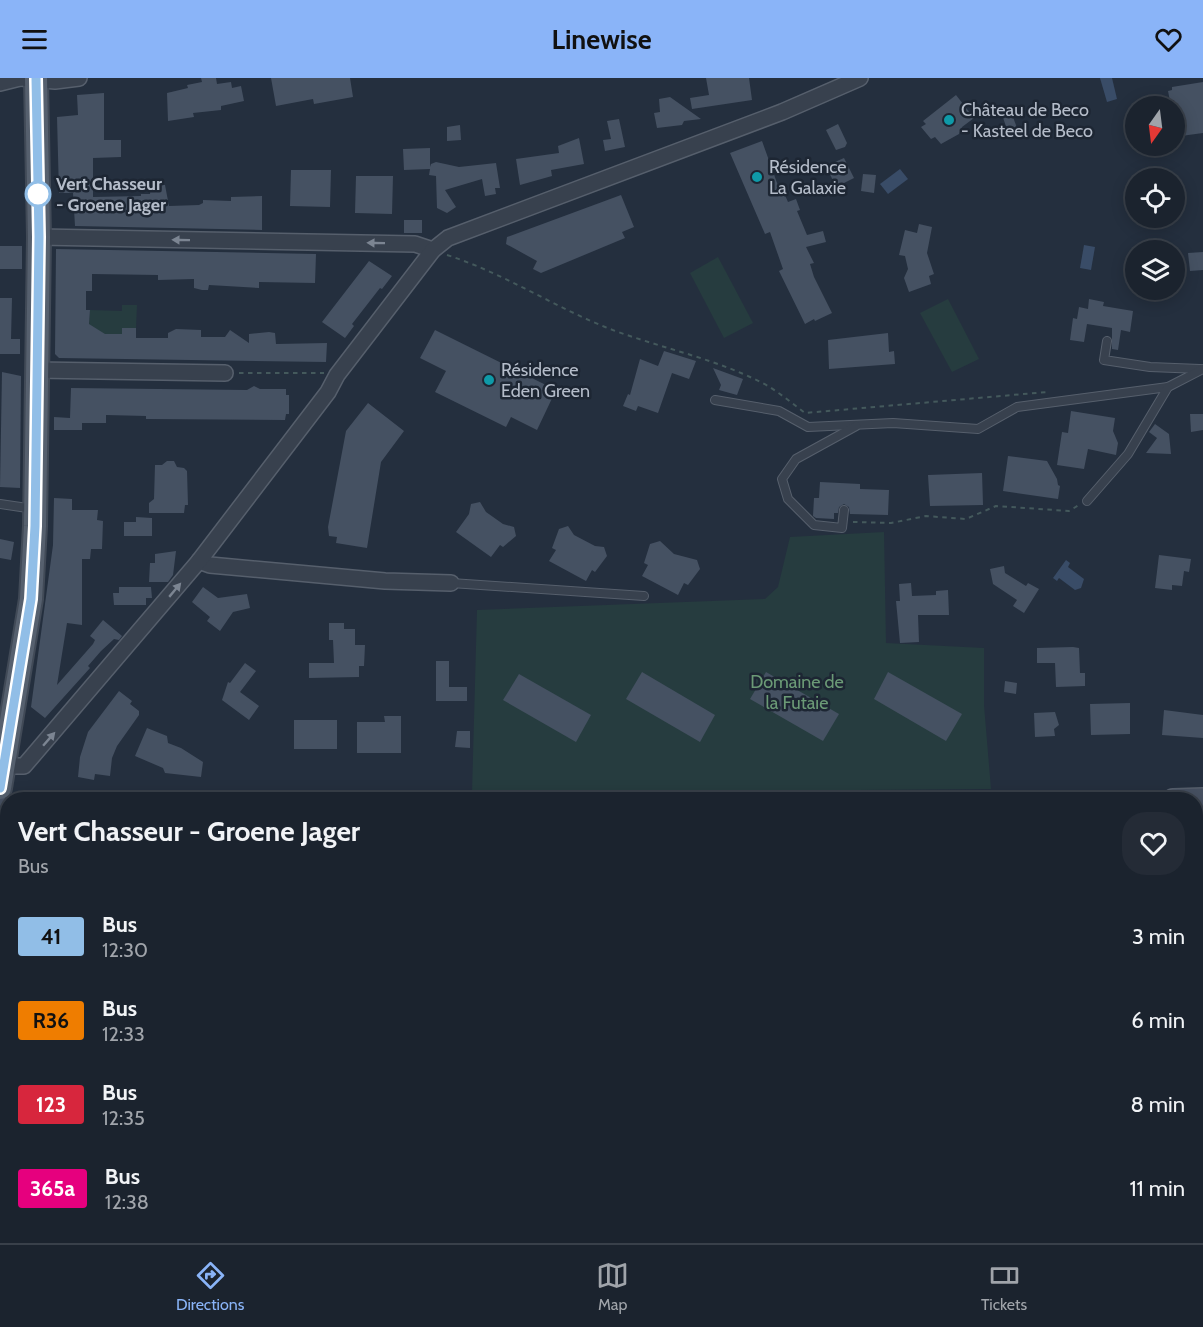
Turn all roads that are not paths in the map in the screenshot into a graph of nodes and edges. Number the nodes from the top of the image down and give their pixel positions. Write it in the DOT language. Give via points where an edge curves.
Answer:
graph roads {
  1 [pos="29,78"];
  2 [pos="79,78"];
  3 [pos="860,78"];
  4 [pos="0,82"];
  5 [pos="39,237"];
  6 [pos="433,250"];
  7 [pos="1107,341"];
  8 [pos="36,369"];
  9 [pos="1203,369"];
  10 [pos="225,373"];
  11 [pos="1168,387"];
  12 [pos="715,400"];
  13 [pos="860,424"];
  14 [pos="1087,501"];
  15 [pos="0,504"];
  16 [pos="36,509"];
  17 [pos="844,510"];
  18 [pos="199,561"];
  19 [pos="451,583"];
  20 [pos="644,597"];
  21 [pos="3,766"];
  22 [pos="0,788"];
  1 -- 2 [label="street"];
  1 -- 4 [label="street"];
  1 -- 5 [label="main road"];
  3 -- 6 [label="street" via="782,112 448,238"];
  6 -- 5 [label="street, one-way" via="415,244"];
  5 -- 8 [label="main road"];
  6 -- 18 [label="street"];
  7 -- 9 [label="lane" via="1104,360"];
  8 -- 10 [label="street"];
  8 -- 16 [label="main road"];
  9 -- 11 [label="lane"];
  11 -- 13 [label="lane" via="1017,407 978,429"];
  11 -- 14 [label="lane" via="1128,454"];
  12 -- 13 [label="lane" via="779,411 808,427"];
  13 -- 17 [label="lane" via="796,459 782,479 788,499 814,525 842,528"];
  15 -- 16 [label="lane"];
  16 -- 21 [label="main road" via="31,599"];
  18 -- 19 [label="street" via="385,581"];
  21 -- 18 [label="street, one-way" via="18,768 34,757"];
  19 -- 20 [label="lane"];
  21 -- 22 [label="main road"];
}
